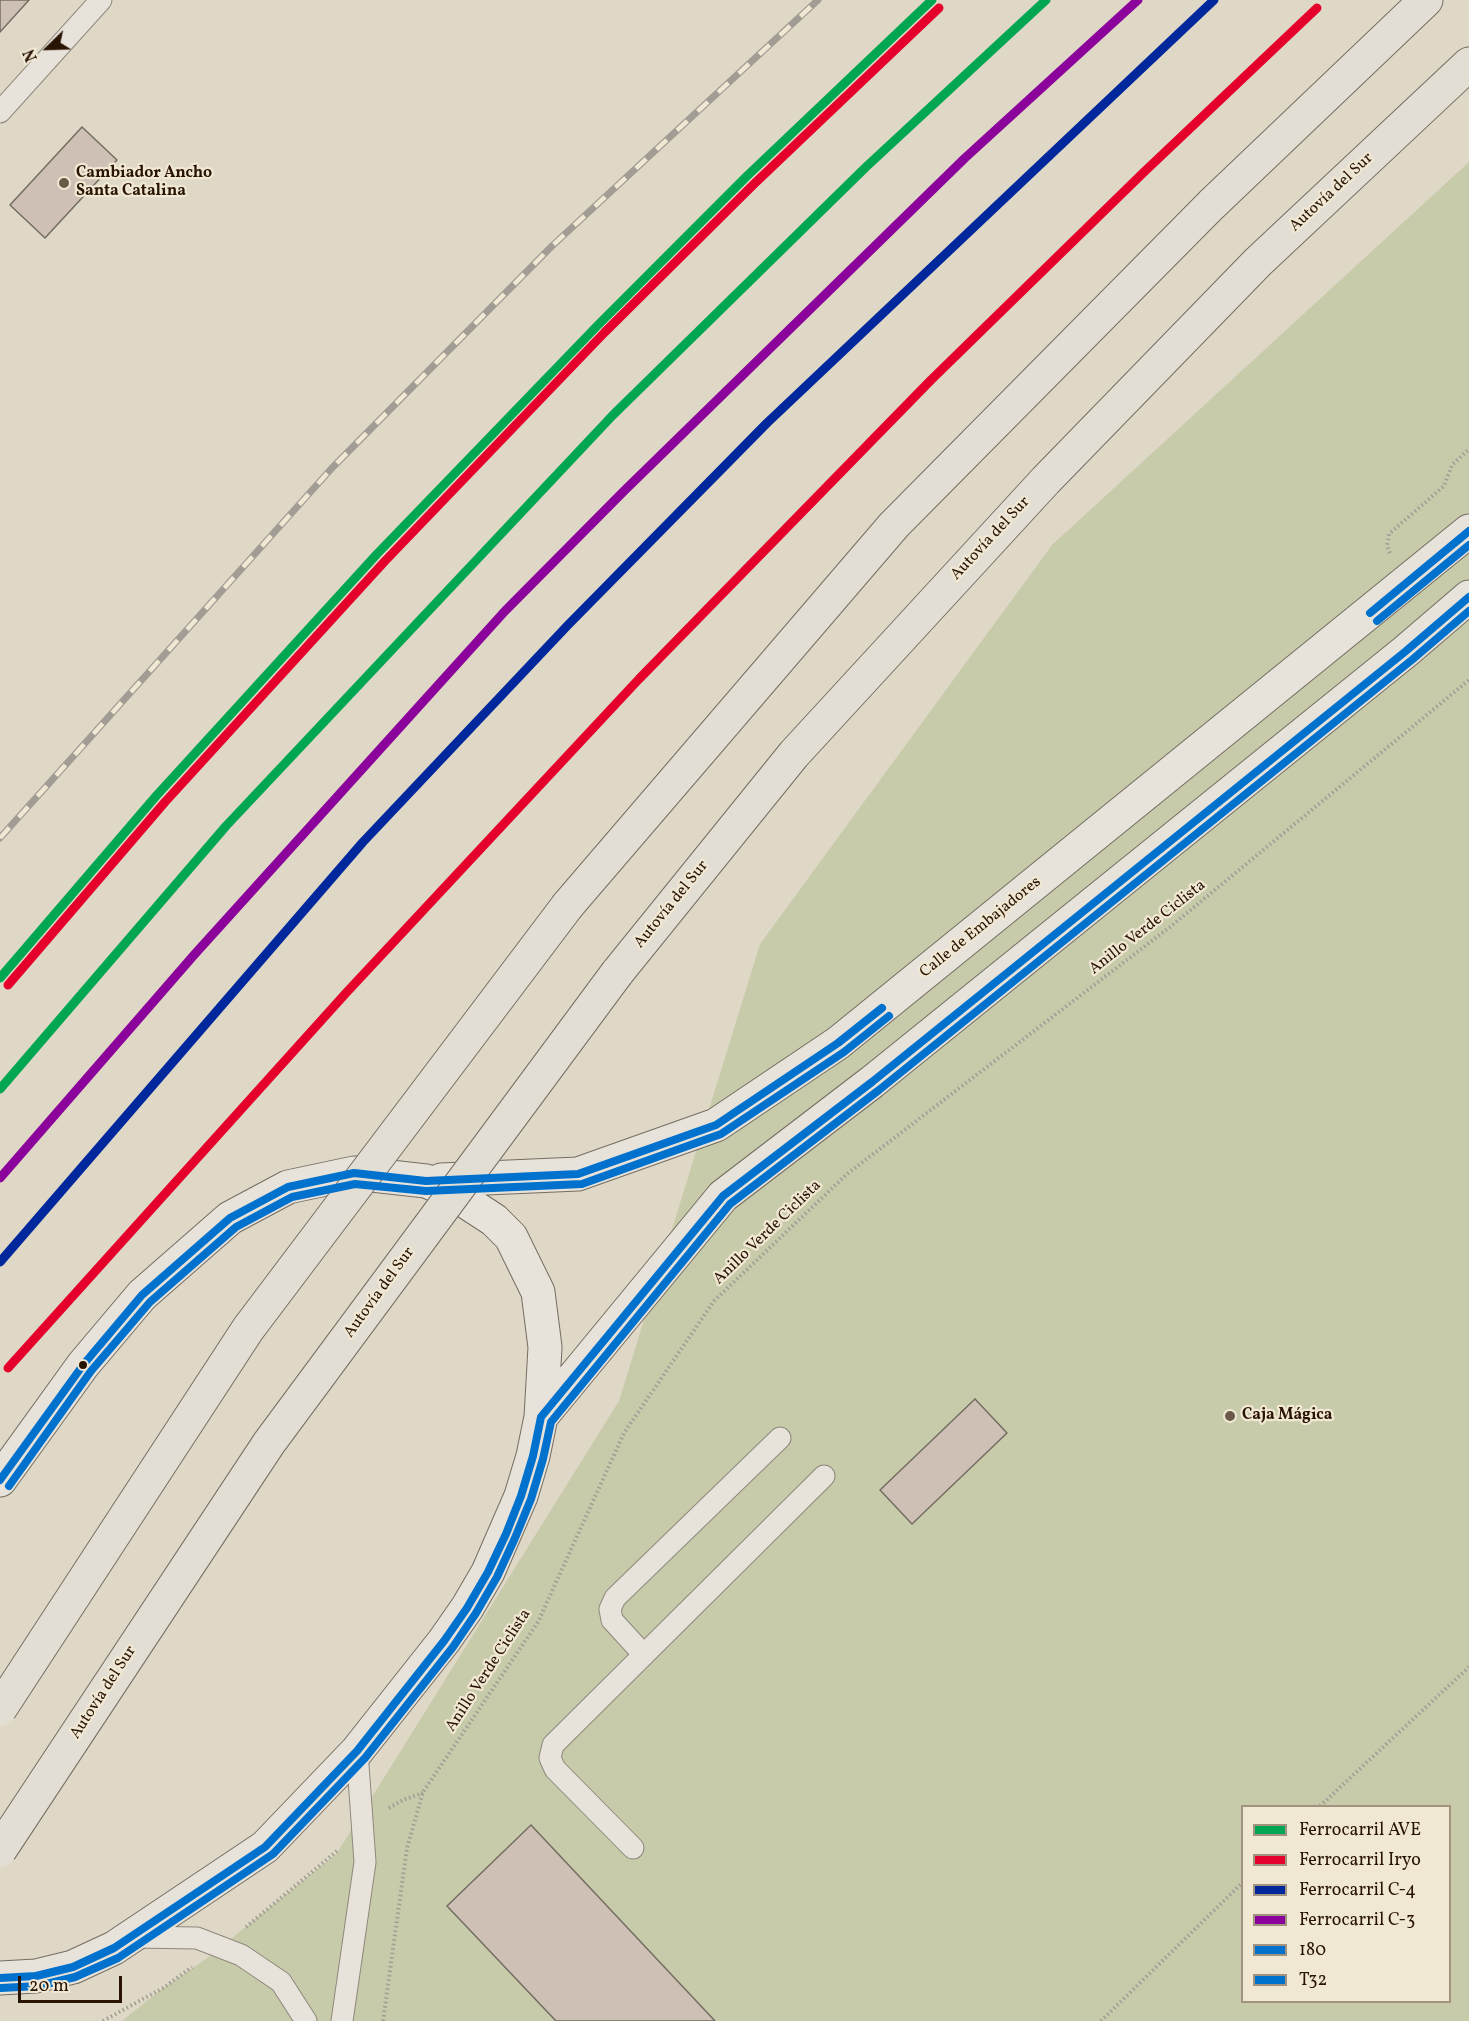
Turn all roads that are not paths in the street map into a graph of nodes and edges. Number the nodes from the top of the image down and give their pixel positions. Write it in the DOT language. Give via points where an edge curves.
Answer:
graph roads {
  1 [pos="101,0"];
  2 [pos="1426,0"];
  3 [pos="1469,64"];
  4 [pos="0,112"];
  5 [pos="1469,531"];
  6 [pos="1469,597"];
  7 [pos="426,1181"];
  8 [pos="541,1417"];
  9 [pos="780,1438"];
  10 [pos="824,1476"];
  11 [pos="0,1480"];
  12 [pos="644,1655"];
  13 [pos="0,1709"];
  14 [pos="357,1751"];
  15 [pos="633,1848"];
  16 [pos="0,1850"];
  17 [pos="129,1937"];
  18 [pos="0,1978"];
  19 [pos="306,2021"];
  20 [pos="342,2021"];
  1 -- 4 [label="lane"];
  2 -- 13 [label="highway, bridge" via="1211,205 894,525 568,905 248,1329"];
  3 -- 16 [label="highway, Autovía del Sur, bridge" via="1258,262 1046,480 794,754 617,973 269,1443"];
  5 -- 7 [label="main road, Calle de Embajadores" via="838,1043 716,1125 578,1174"];
  6 -- 8 [label="main road" via="872,1082 723,1196"];
  7 -- 8 [label="main road" via="451,1192 511,1237 538,1292 545,1347"];
  7 -- 11 [label="main road" via="354,1173 288,1187 230,1218 142,1295 83,1365"];
  8 -- 14 [label="main road" via="521,1496 488,1572 444,1641"];
  9 -- 12 [label="lane" via="615,1598 610,1609 612,1620"];
  10 -- 12 [label="lane"];
  12 -- 15 [label="lane" via="553,1745 550,1758 555,1769"];
  14 -- 17 [label="main road" via="265,1847"];
  14 -- 20 [label="lane" via="365,1862"];
  17 -- 18 [label="main road" via="73,1967 36,1976"];
  17 -- 19 [label="lane" via="197,1938 241,1955 281,1983"];
}
